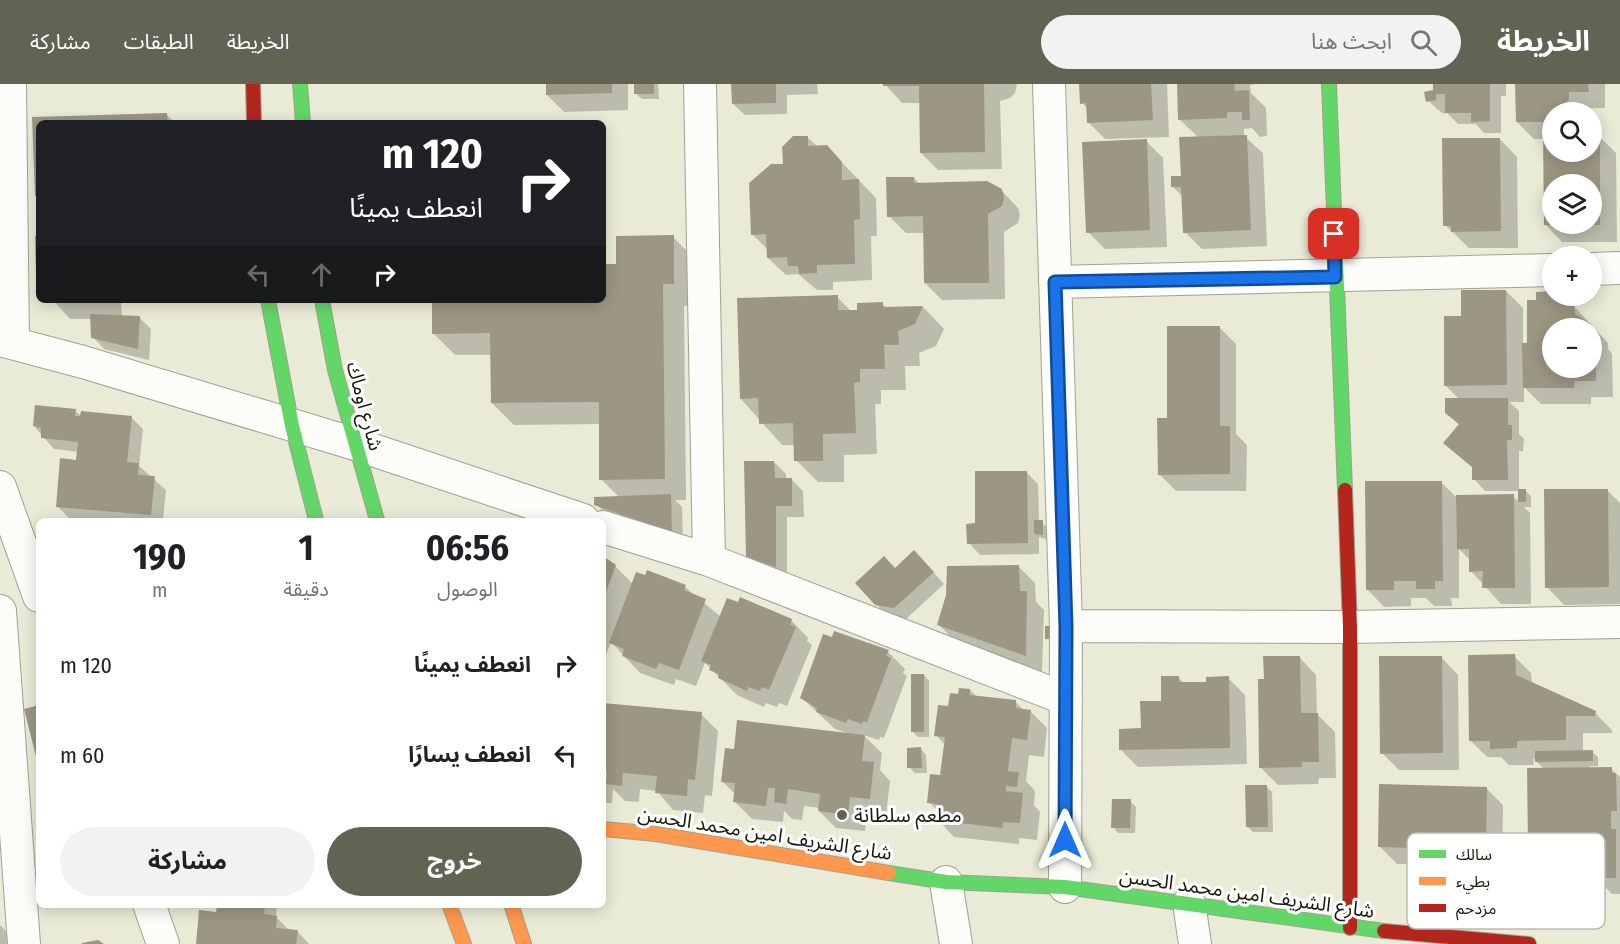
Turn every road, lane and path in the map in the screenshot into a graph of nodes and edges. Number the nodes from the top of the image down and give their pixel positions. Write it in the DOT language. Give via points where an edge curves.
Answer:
graph roads {
  1 [pos="10,84"];
  2 [pos="252,84"];
  3 [pos="300,84"];
  4 [pos="700,84"];
  5 [pos="1049,84"];
  6 [pos="1329,84"];
  7 [pos="254,120"];
  8 [pos="303,120"];
  9 [pos="1620,268"];
  10 [pos="1602,269"];
  11 [pos="1542,270"];
  12 [pos="1335,277"];
  13 [pos="1055,282"];
  14 [pos="269,303"];
  15 [pos="323,303"];
  16 [pos="6,341"];
  17 [pos="292,426"];
  18 [pos="355,444"];
  19 [pos="0,487"];
  20 [pos="315,518"];
  21 [pos="375,518"];
  22 [pos="577,518"];
  23 [pos="606,528"];
  24 [pos="709,560"];
  25 [pos="36,588"];
  26 [pos="0,611"];
  27 [pos="1620,622"];
  28 [pos="1066,627"];
  29 [pos="1350,627"];
  30 [pos="1066,699"];
  31 [pos="606,829"];
  32 [pos="946,882"];
  33 [pos="1065,887"];
  34 [pos="1189,903"];
  35 [pos="150,908"];
  36 [pos="450,908"];
  37 [pos="512,908"];
  38 [pos="1350,928"];
  39 [pos="1468,942"];
  40 [pos="24,944"];
  41 [pos="163,944"];
  42 [pos="464,944"];
  43 [pos="524,944"];
  44 [pos="956,944"];
  45 [pos="1195,944"];
  46 [pos="1529,944"];
  1 -- 16 [label="street"];
  2 -- 7 [label="street"];
  3 -- 8 [label="street"];
  4 -- 24 [label="street"];
  5 -- 13 [label="street"];
  6 -- 12 [label="street"];
  9 -- 10 [label="street"];
  11 -- 12 [label="street"];
  12 -- 13 [label="street"];
  12 -- 29 [label="street"];
  13 -- 28 [label="street"];
  14 -- 17 [label="street"];
  15 -- 18 [label="street, شارع اوماك"];
  16 -- 17 [label="street"];
  17 -- 18 [label="street"];
  17 -- 20 [label="street"];
  18 -- 21 [label="street, شارع اوماك"];
  18 -- 22 [label="street"];
  19 -- 25 [label="street"];
  23 -- 24 [label="street"];
  24 -- 30 [label="street"];
  26 -- 40 [label="street"];
  27 -- 29 [label="street"];
  28 -- 29 [label="street"];
  28 -- 30 [label="street"];
  29 -- 38 [label="street"];
  30 -- 33 [label="street"];
  31 -- 32 [label="street, شارع الشريف امين محمد الحسن"];
  32 -- 33 [label="street, شارع الشريف امين محمد الحسن"];
  32 -- 44 [label="street"];
  33 -- 34 [label="street, شارع الشريف امين محمد الحسن"];
  34 -- 38 [label="street, شارع الشريف امين محمد الحسن"];
  34 -- 45 [label="street"];
  35 -- 41 [label="street"];
  36 -- 42 [label="street"];
  37 -- 43 [label="street"];
  38 -- 39 [label="street, شارع الشريف امين محمد الحسن"];
  39 -- 46 [label="street, شارع الشريف امين محمد الحسن"];
}
